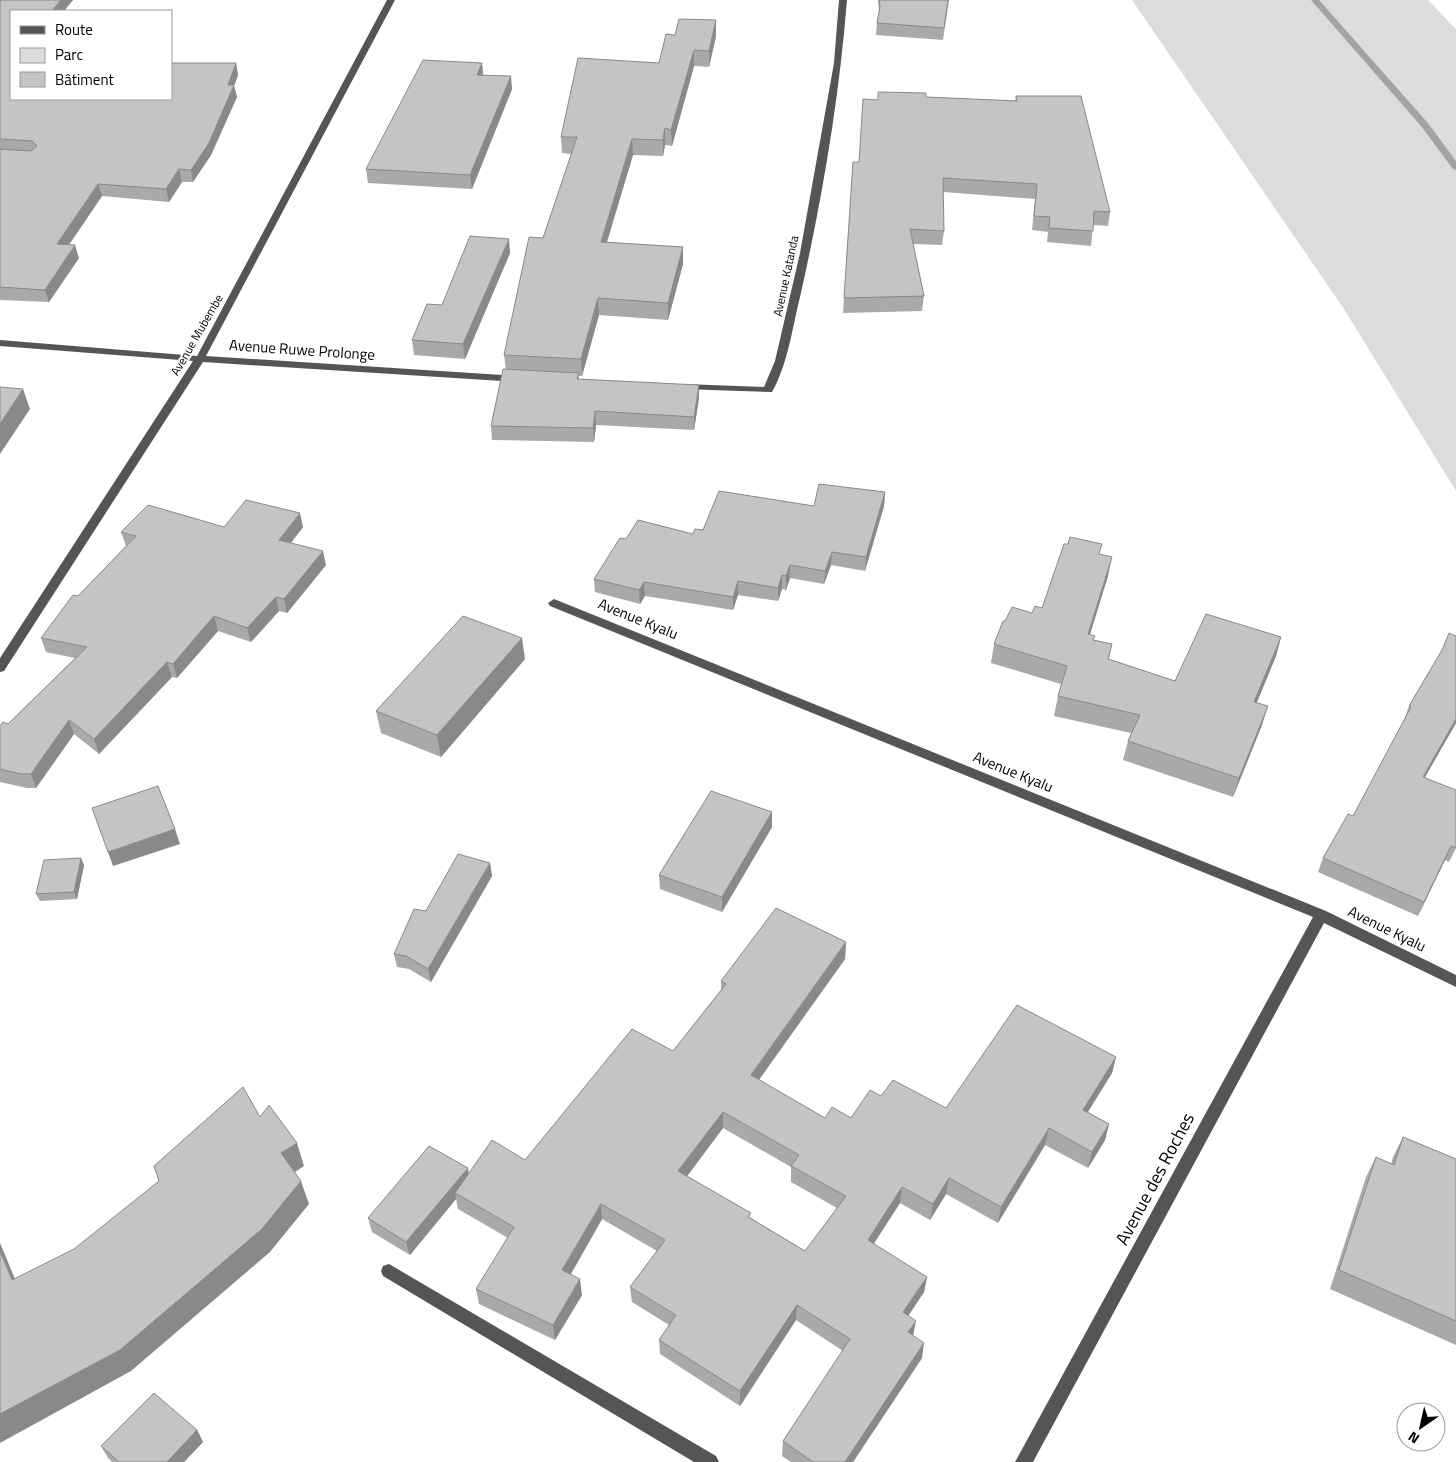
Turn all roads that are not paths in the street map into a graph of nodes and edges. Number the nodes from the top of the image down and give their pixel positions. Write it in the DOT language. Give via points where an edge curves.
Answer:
graph roads {
  1 [pos="391,0"];
  2 [pos="843,0"];
  3 [pos="0,343"];
  4 [pos="200,359"];
  5 [pos="524,379"];
  6 [pos="671,386"];
  7 [pos="554,603"];
  8 [pos="0,668"];
  9 [pos="1321,915"];
  10 [pos="1456,981"];
  11 [pos="389,1271"];
  12 [pos="710,1462"];
  13 [pos="1024,1462"];
  1 -- 4 [label="street, Avenue Mubembe"];
  2 -- 6 [label="street, Avenue Katanda" via="838,64 805,254 780,361 768,390"];
  3 -- 4 [label="street, Avenue Ruwe Prolonge"];
  4 -- 5 [label="street, Avenue Ruwe Prolonge"];
  4 -- 8 [label="street, Avenue Mubembe"];
  7 -- 9 [label="street, Avenue Kyalu"];
  9 -- 10 [label="street, Avenue Kyalu"];
  9 -- 13 [label="street, Avenue des Roches"];
  11 -- 12 [label="street"];
}
